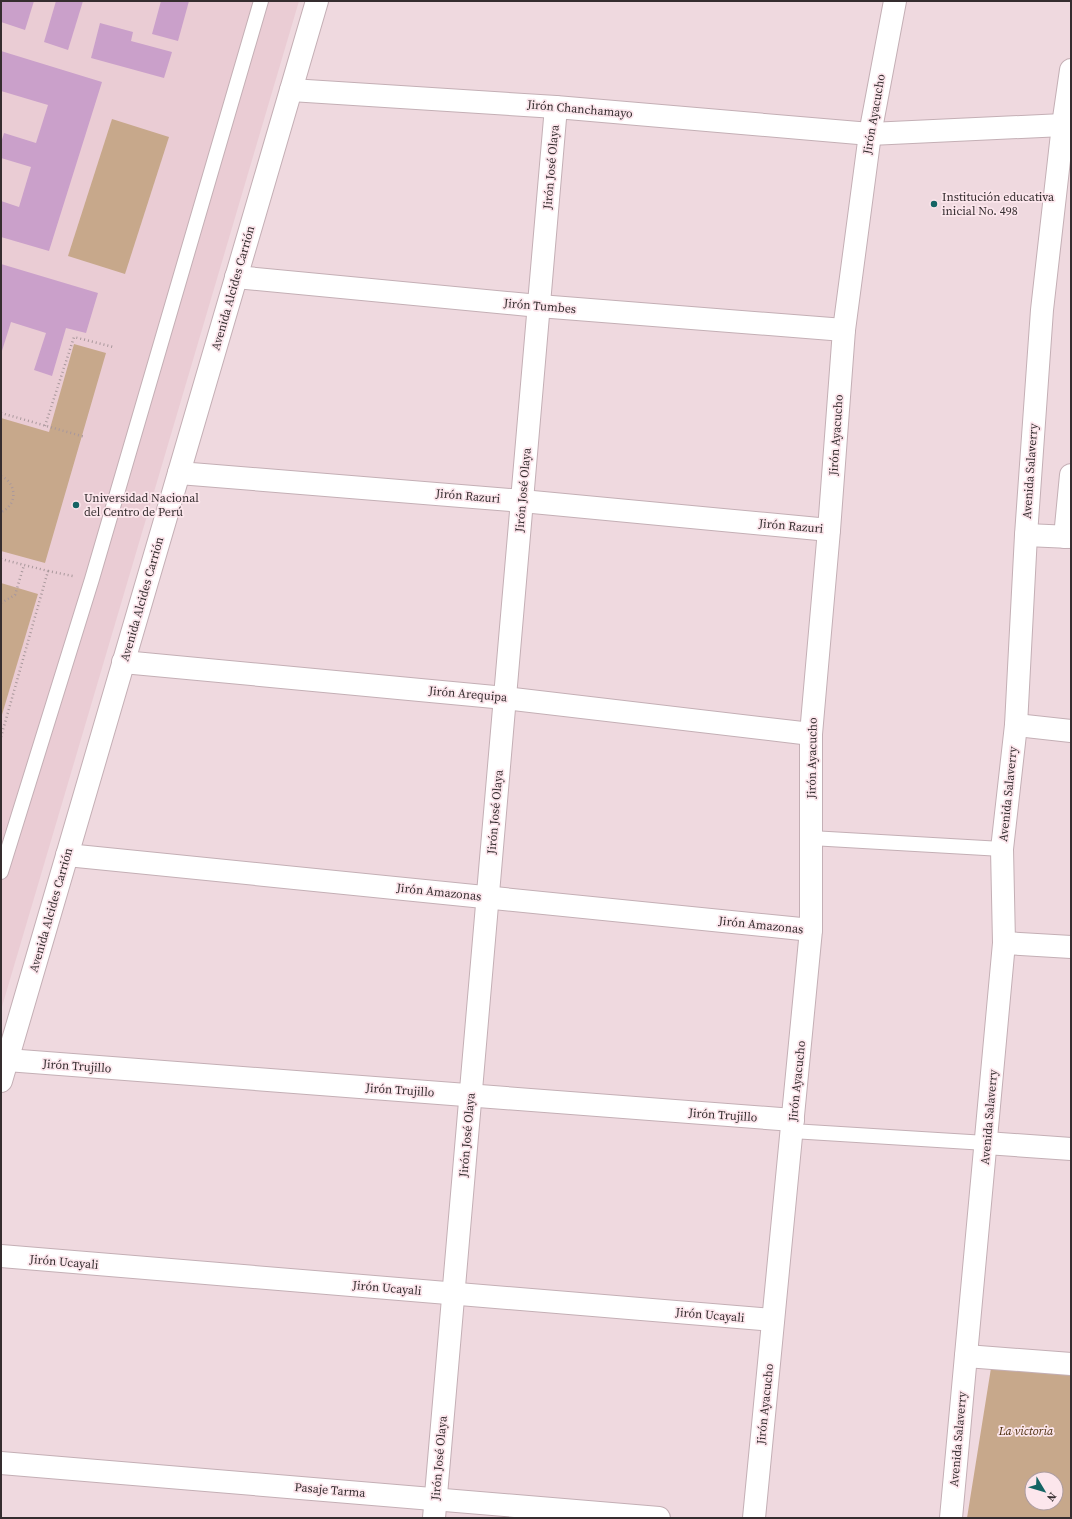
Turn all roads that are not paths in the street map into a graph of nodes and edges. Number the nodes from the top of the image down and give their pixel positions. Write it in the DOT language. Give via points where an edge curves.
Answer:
graph roads {
  1 [pos="261,1"];
  2 [pos="317,1"];
  3 [pos="895,1"];
  4 [pos="1071,70"];
  5 [pos="291,90"];
  6 [pos="556,107"];
  7 [pos="1063,125"];
  8 [pos="870,134"];
  9 [pos="236,277"];
  10 [pos="539,306"];
  11 [pos="844,330"];
  12 [pos="179,473"];
  13 [pos="1071,475"];
  14 [pos="522,501"];
  15 [pos="829,530"];
  16 [pos="1026,535"];
  17 [pos="1068,537"];
  18 [pos="124,662"];
  19 [pos="505,698"];
  20 [pos="1016,725"];
  21 [pos="1071,731"];
  22 [pos="811,734"];
  23 [pos="811,838"];
  24 [pos="1002,849"];
  25 [pos="67,855"];
  26 [pos="1,872"];
  27 [pos="488,897"];
  28 [pos="811,930"];
  29 [pos="1004,943"];
  30 [pos="1071,947"];
  31 [pos="7,1060"];
  32 [pos="1,1081"];
  33 [pos="471,1096"];
  34 [pos="792,1126"];
  35 [pos="986,1143"];
  36 [pos="1071,1149"];
  37 [pos="1,1256"];
  38 [pos="453,1294"];
  39 [pos="774,1320"];
  40 [pos="966,1356"];
  41 [pos="1071,1364"];
  42 [pos="1,1463"];
  43 [pos="435,1509"];
  44 [pos="659,1518"];
  45 [pos="754,1518"];
  46 [pos="951,1518"];
  1 -- 26 [label="lane" via="92,579"];
  2 -- 5 [label="street, Avenida Alcides Carrión"];
  3 -- 8 [label="street, Jirón Ayacucho"];
  4 -- 7 [label="street, Avenida Salaverry"];
  5 -- 6 [label="street, Jirón Chanchamayo"];
  5 -- 9 [label="street, Avenida Alcides Carrión"];
  6 -- 8 [label="street, Jirón Chanchamayo"];
  6 -- 10 [label="street, Jirón José Olaya"];
  7 -- 8 [label="street, Jirón Chanchamayo"];
  7 -- 16 [label="street, Avenida Salaverry" via="1042,310"];
  8 -- 11 [label="street, Jirón Ayacucho"];
  9 -- 10 [label="street, Jirón Tumbes"];
  9 -- 12 [label="street, Avenida Alcides Carrión"];
  10 -- 11 [label="street, Jirón Tumbes"];
  10 -- 14 [label="street, Jirón José Olaya"];
  11 -- 15 [label="street, Jirón Ayacucho"];
  12 -- 14 [label="street, Jirón Razuri"];
  12 -- 18 [label="street, Avenida Alcides Carrión"];
  13 -- 17 [label="street"];
  14 -- 15 [label="street, Jirón Razuri"];
  14 -- 19 [label="street, Jirón José Olaya"];
  15 -- 22 [label="street, Jirón Ayacucho"];
  16 -- 17 [label="street"];
  16 -- 20 [label="street, Avenida Salaverry"];
  18 -- 19 [label="street, Jirón Arequipa"];
  18 -- 25 [label="street, Avenida Alcides Carrión"];
  19 -- 22 [label="street, Jirón Arequipa"];
  19 -- 27 [label="street, Jirón José Olaya"];
  20 -- 21 [label="street"];
  20 -- 24 [label="street, Avenida Salaverry"];
  22 -- 23 [label="street, Jirón Ayacucho"];
  23 -- 24 [label="lane"];
  23 -- 28 [label="street, Jirón Ayacucho"];
  24 -- 29 [label="street, Avenida Salaverry"];
  25 -- 27 [label="street, Jirón Amazonas"];
  25 -- 31 [label="street, Avenida Alcides Carrión"];
  27 -- 28 [label="street, Jirón Amazonas"];
  27 -- 33 [label="street, Jirón José Olaya"];
  28 -- 34 [label="street, Jirón Ayacucho"];
  29 -- 30 [label="street"];
  29 -- 35 [label="street, Avenida Salaverry"];
  31 -- 32 [label="street, Avenida Alcides Carrión"];
  31 -- 33 [label="street, Jirón Trujillo"];
  33 -- 34 [label="street, Jirón Trujillo"];
  33 -- 38 [label="street, Jirón José Olaya"];
  34 -- 35 [label="lane, Jirón Trujillo"];
  34 -- 39 [label="street, Jirón Ayacucho"];
  35 -- 36 [label="street, Jirón Trujillo"];
  35 -- 40 [label="street, Avenida Salaverry"];
  37 -- 38 [label="street, Jirón Ucayali"];
  38 -- 39 [label="street, Jirón Ucayali"];
  38 -- 43 [label="street, Jirón José Olaya"];
  39 -- 45 [label="street, Jirón Ayacucho"];
  40 -- 41 [label="street"];
  40 -- 46 [label="street, Avenida Salaverry"];
  42 -- 43 [label="street, Pasaje Tarma"];
  43 -- 44 [label="street, Pasaje Tarma"];
}
